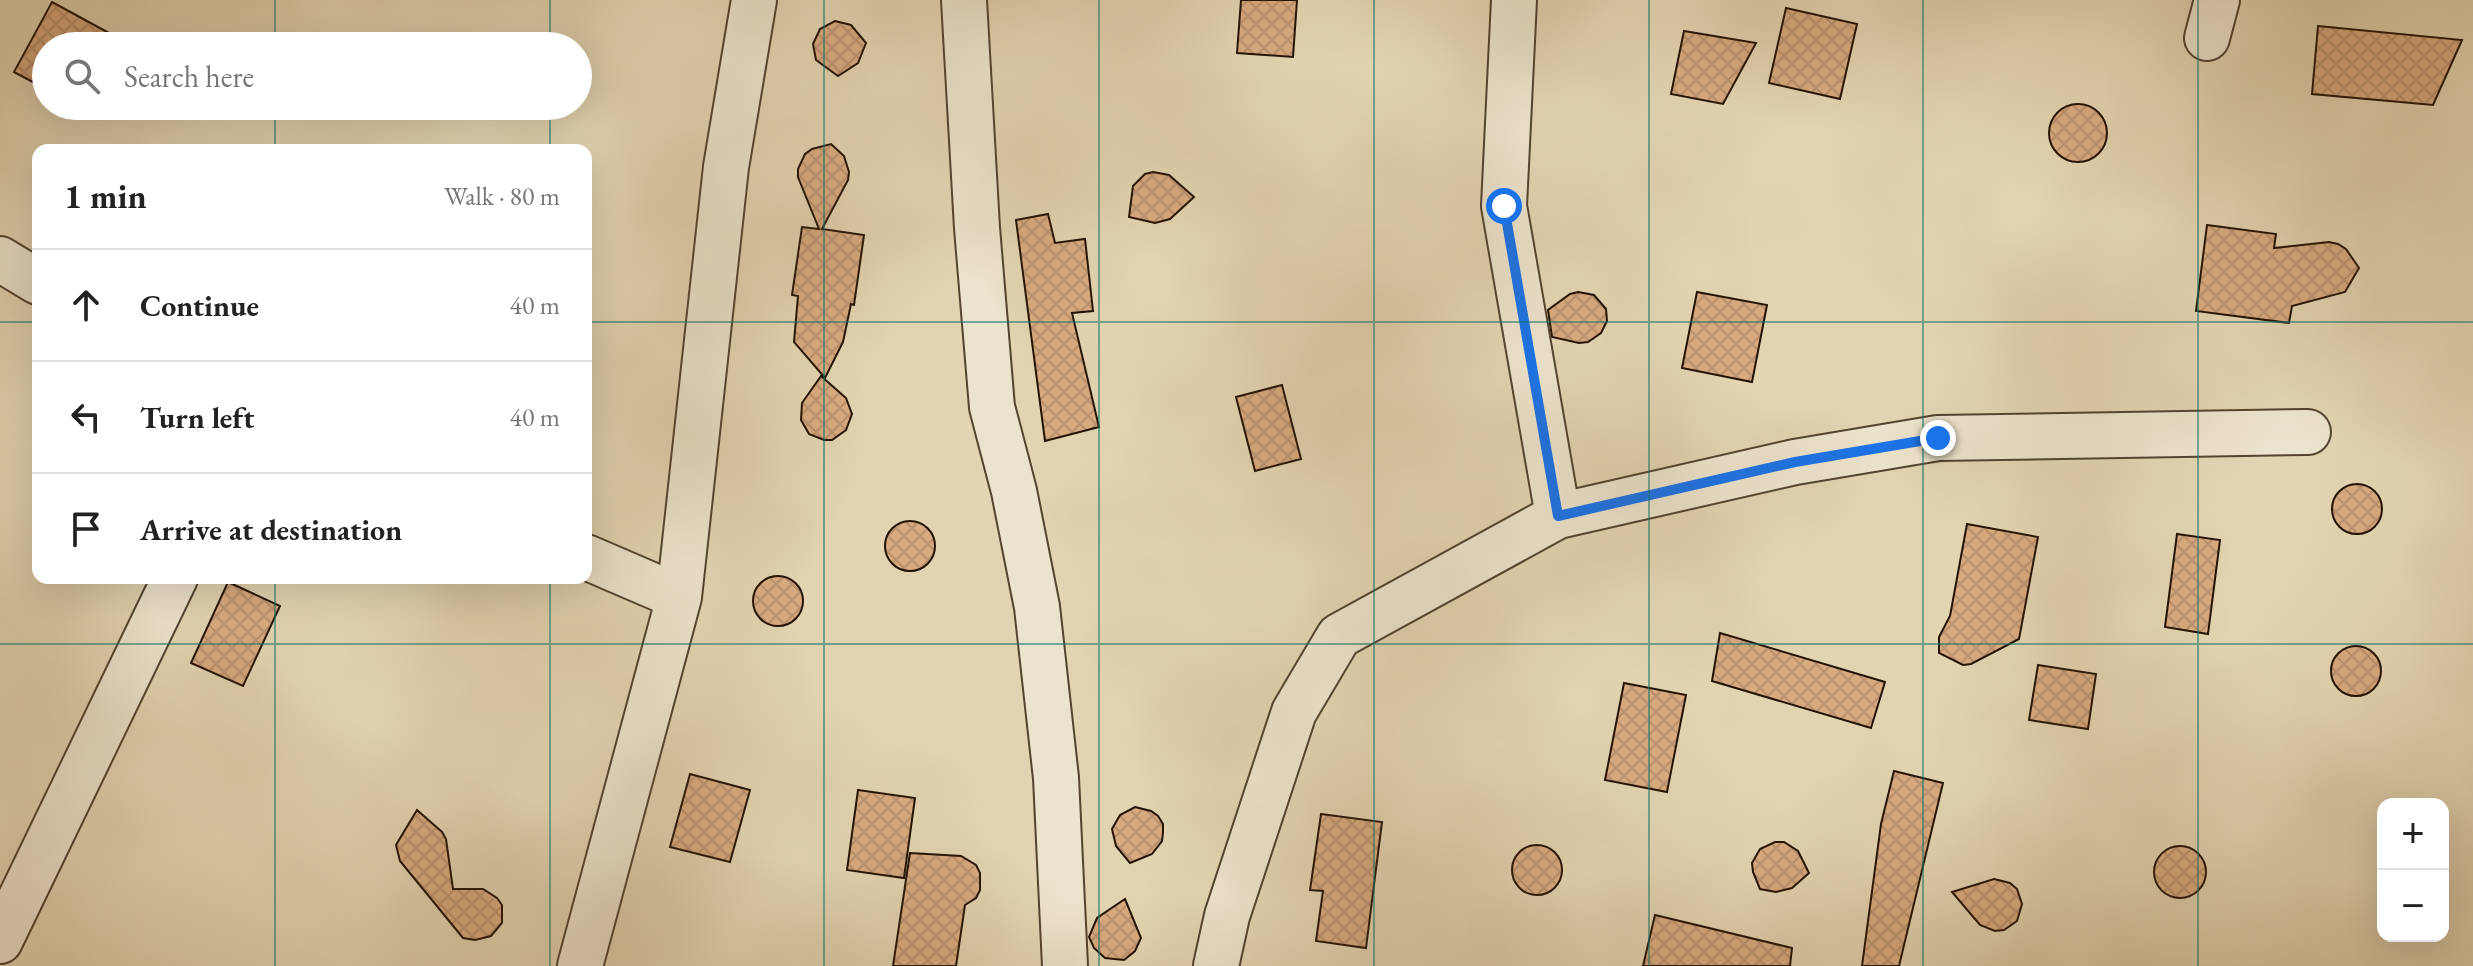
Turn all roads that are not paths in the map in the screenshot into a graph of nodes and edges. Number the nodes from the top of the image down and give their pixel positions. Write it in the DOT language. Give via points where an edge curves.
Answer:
graph roads {
  1 [pos="754,0"];
  2 [pos="964,0"];
  3 [pos="1514,0"];
  4 [pos="0,259"];
  5 [pos="32,278"];
  6 [pos="2308,432"];
  7 [pos="1558,516"];
  8 [pos="592,560"];
  9 [pos="172,584"];
  10 [pos="679,597"];
  11 [pos="0,941"];
  12 [pos="580,966"];
  13 [pos="1065,966"];
  14 [pos="1216,966"];
  1 -- 10 [label="street" via="726,167"];
  2 -- 13 [label="street" via="992,407 1037,607 1056,778"];
  3 -- 7 [label="street" via="1504,206"];
  4 -- 5 [label="street"];
  6 -- 7 [label="street" via="1938,438 1795,462"];
  7 -- 14 [label="street" via="1339,636 1294,712 1227,916"];
  8 -- 10 [label="street"];
  9 -- 11 [label="street"];
  10 -- 12 [label="street"];
}
